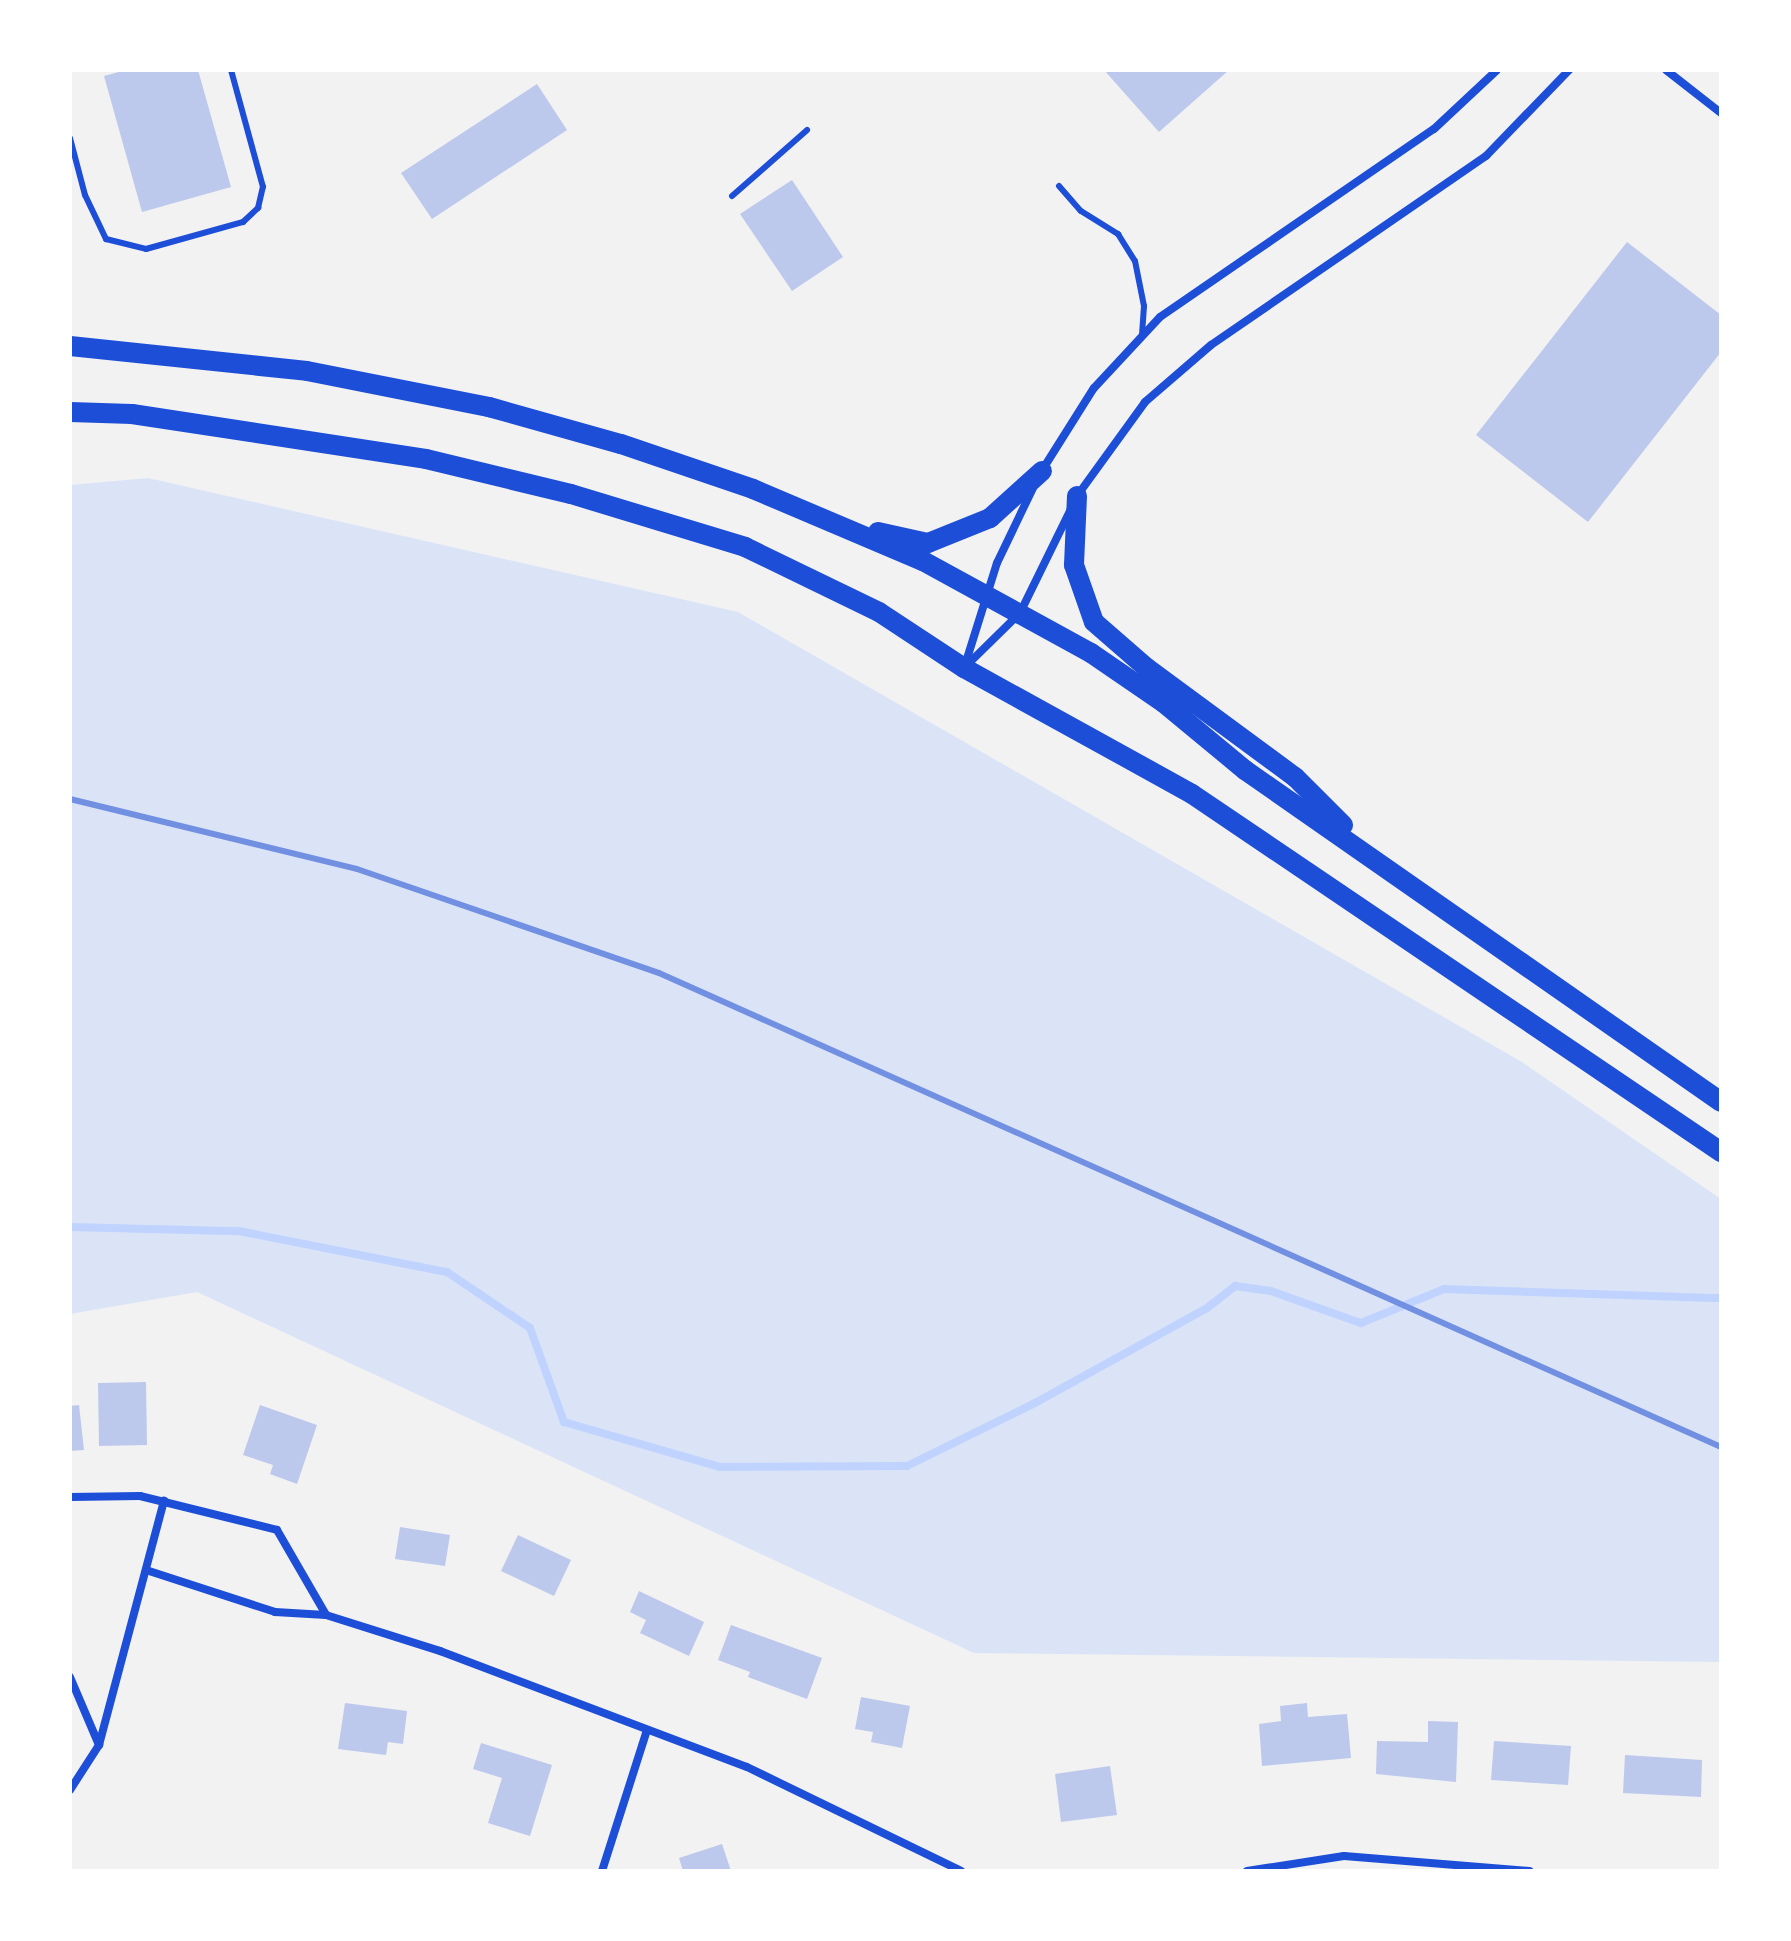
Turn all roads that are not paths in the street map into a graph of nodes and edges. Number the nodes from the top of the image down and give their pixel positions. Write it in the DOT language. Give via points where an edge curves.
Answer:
graph roads {
  1 [pos="231,70"];
  2 [pos="1497,70"];
  3 [pos="1569,70"];
  4 [pos="1666,70"];
  5 [pos="1721,113"];
  6 [pos="807,130"];
  7 [pos="70,138"];
  8 [pos="1059,186"];
  9 [pos="732,196"];
  10 [pos="1142,337"];
  11 [pos="70,346"];
  12 [pos="70,412"];
  13 [pos="1042,471"];
  14 [pos="1077,496"];
  15 [pos="837,523"];
  16 [pos="987,592"];
  17 [pos="1020,613"];
  18 [pos="964,668"];
  19 [pos="1380,861"];
  20 [pos="1721,1102"];
  21 [pos="1721,1152"];
  22 [pos="70,1497"];
  23 [pos="164,1501"];
  24 [pos="146,1570"];
  25 [pos="326,1615"];
  26 [pos="70,1677"];
  27 [pos="647,1730"];
  28 [pos="99,1745"];
  29 [pos="70,1790"];
  30 [pos="602,1871"];
  31 [pos="961,1871"];
  32 [pos="1247,1871"];
  33 [pos="1529,1871"];
  1 -- 7 [label="lane" via="263,187 258,208 243,222 146,249 106,239 85,195"];
  2 -- 10 [label="street" via="1434,129 1160,317"];
  3 -- 14 [label="street" via="1486,156 1211,345 1145,402"];
  4 -- 5 [label="street"];
  6 -- 9 [label="lane"];
  8 -- 10 [label="lane" via="1081,211 1118,234 1142,285"];
  10 -- 13 [label="street" via="1094,388"];
  11 -- 15 [label="main road" via="213,358 442,396 621,444"];
  12 -- 18 [label="main road" via="132,414 291,436 426,459 571,494 745,547 879,612"];
  13 -- 15 [label="main road" via="990,518 928,543"];
  13 -- 16 [label="street"];
  14 -- 17 [label="street"];
  14 -- 19 [label="main road" via="1074,565 1094,622 1147,668 1295,777"];
  15 -- 16 [label="main road"];
  16 -- 17 [label="main road"];
  16 -- 18 [label="street"];
  17 -- 18 [label="street"];
  17 -- 19 [label="main road" via="1164,703 1245,770"];
  18 -- 21 [label="main road" via="1192,794"];
  19 -- 20 [label="main road"];
  22 -- 23 [label="street"];
  23 -- 24 [label="street"];
  23 -- 25 [label="street" via="277,1530"];
  24 -- 25 [label="street" via="275,1612"];
  24 -- 28 [label="street"];
  25 -- 27 [label="street" via="440,1651"];
  26 -- 28 [label="street"];
  27 -- 30 [label="street"];
  27 -- 31 [label="street" via="747,1767"];
  28 -- 29 [label="street"];
  32 -- 33 [label="street" via="1344,1856"];
}
